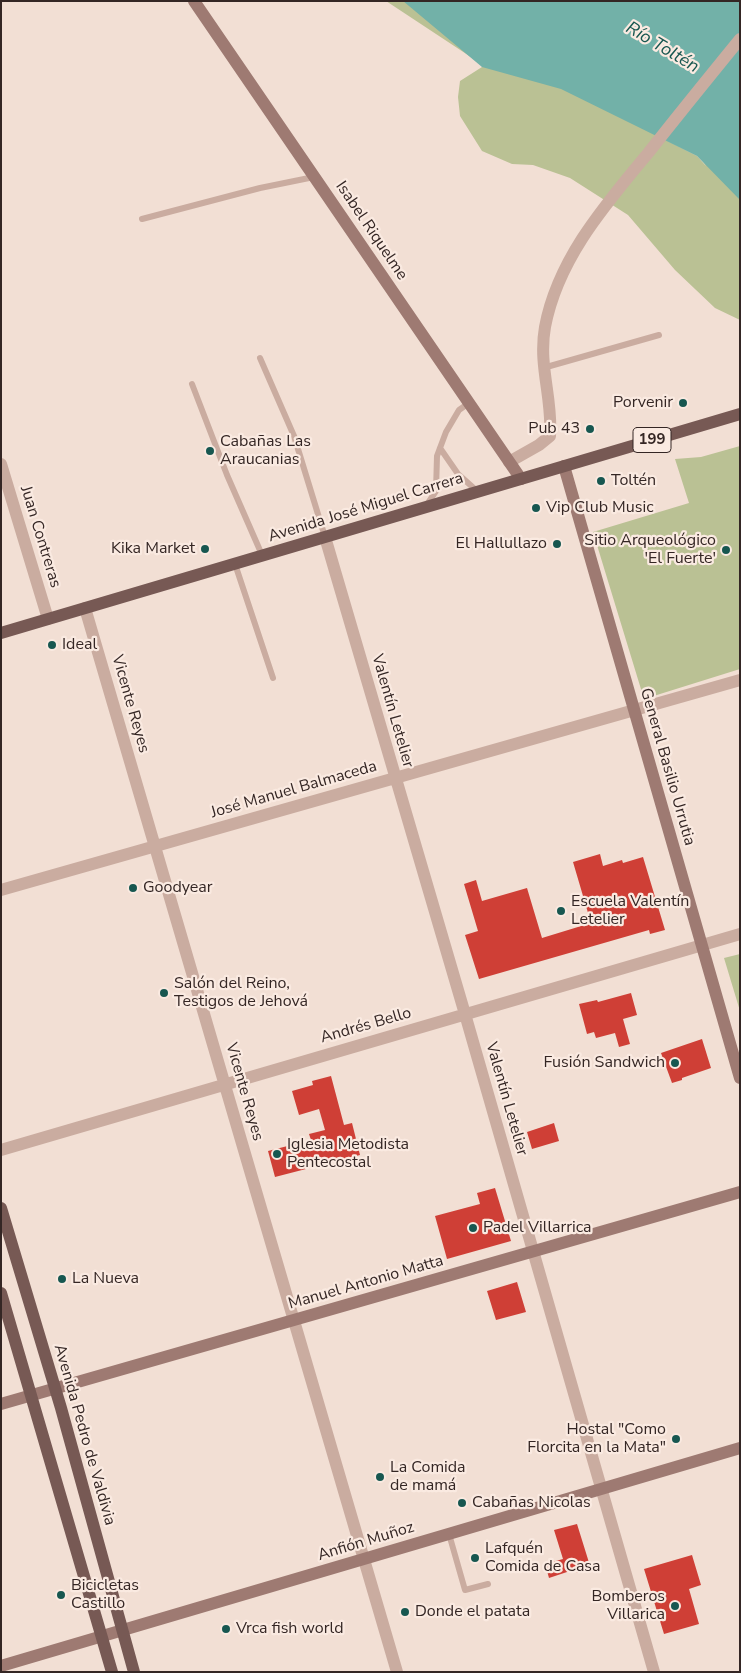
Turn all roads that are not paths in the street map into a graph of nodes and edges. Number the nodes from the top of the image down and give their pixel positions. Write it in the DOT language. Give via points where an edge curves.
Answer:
graph roads {
  1 [pos="194,1"];
  2 [pos="740,39"];
  3 [pos="314,177"];
  4 [pos="142,219"];
  5 [pos="659,335"];
  6 [pos="260,358"];
  7 [pos="543,368"];
  8 [pos="192,384"];
  9 [pos="469,403"];
  10 [pos="740,414"];
  11 [pos="440,448"];
  12 [pos="509,462"];
  13 [pos="1,464"];
  14 [pos="564,466"];
  15 [pos="521,479"];
  16 [pos="477,491"];
  17 [pos="7,502"];
  18 [pos="424,507"];
  19 [pos="325,537"];
  20 [pos="262,555"];
  21 [pos="235,564"];
  22 [pos="85,608"];
  23 [pos="48,619"];
  24 [pos="1,633"];
  25 [pos="273,678"];
  26 [pos="740,680"];
  27 [pos="633,710"];
  28 [pos="395,778"];
  29 [pos="155,847"];
  30 [pos="1,890"];
  31 [pos="740,934"];
  32 [pos="702,945"];
  33 [pos="465,1014"];
  34 [pos="740,1078"];
  35 [pos="224,1084"];
  36 [pos="1,1150"];
  37 [pos="740,1192"];
  38 [pos="1,1208"];
  39 [pos="533,1251"];
  40 [pos="1,1293"];
  41 [pos="294,1320"];
  42 [pos="55,1389"];
  43 [pos="32,1396"];
  44 [pos="1,1404"];
  45 [pos="740,1448"];
  46 [pos="600,1489"];
  47 [pos="449,1534"];
  48 [pos="364,1560"];
  49 [pos="488,1584"];
  50 [pos="122,1631"];
  51 [pos="101,1638"];
  52 [pos="1,1666"];
  53 [pos="112,1672"];
  54 [pos="134,1672"];
  55 [pos="397,1672"];
  56 [pos="654,1672"];
  1 -- 3 [label="street, Isabel Riquelme"];
  2 -- 7 [label="street" via="600,212 570,258 554,291 545,329"];
  3 -- 4 [label="lane"];
  3 -- 9 [label="street, Isabel Riquelme"];
  5 -- 7 [label="lane"];
  6 -- 19 [label="lane" via="294,436"];
  7 -- 12 [label="street" via="551,419 550,436"];
  8 -- 20 [label="lane"];
  9 -- 11 [label="lane" via="452,420"];
  9 -- 12 [label="street, Isabel Riquelme"];
  10 -- 14 [label="main road, Avenida José Miguel Carrera / 199"];
  11 -- 16 [label="lane" via="458,474"];
  11 -- 18 [label="lane" via="436,491"];
  12 -- 15 [label="street, Isabel Riquelme"];
  13 -- 17 [label="street, Juan Contreras"];
  14 -- 15 [label="main road, Avenida José Miguel Carrera"];
  14 -- 27 [label="street, General Basilio Urrutia"];
  15 -- 16 [label="main road, Avenida José Miguel Carrera"];
  16 -- 18 [label="main road, Avenida José Miguel Carrera"];
  17 -- 23 [label="street, Juan Contreras"];
  18 -- 19 [label="main road, Avenida José Miguel Carrera"];
  19 -- 20 [label="main road, Avenida José Miguel Carrera"];
  19 -- 28 [label="street, Valentín Letelier"];
  20 -- 21 [label="main road, Avenida José Miguel Carrera"];
  21 -- 22 [label="main road, Avenida José Miguel Carrera"];
  21 -- 25 [label="lane"];
  22 -- 23 [label="main road, Avenida José Miguel Carrera"];
  22 -- 29 [label="street, Vicente Reyes"];
  23 -- 24 [label="main road, Avenida José Miguel Carrera"];
  26 -- 27 [label="street, José Manuel Balmaceda"];
  27 -- 28 [label="street, José Manuel Balmaceda"];
  27 -- 32 [label="street, General Basilio Urrutia"];
  28 -- 29 [label="street, José Manuel Balmaceda"];
  28 -- 33 [label="street, Valentín Letelier"];
  29 -- 30 [label="street, José Manuel Balmaceda"];
  29 -- 35 [label="street, Vicente Reyes"];
  31 -- 32 [label="street, Andrés Bello"];
  32 -- 33 [label="street, Andrés Bello"];
  32 -- 34 [label="street, General Basilio Urrutia"];
  33 -- 35 [label="street, Andrés Bello"];
  33 -- 39 [label="street, Valentín Letelier"];
  35 -- 36 [label="street, Andrés Bello"];
  35 -- 41 [label="street, Vicente Reyes"];
  37 -- 39 [label="street, Manuel Antonio Matta"];
  38 -- 42 [label="main road, Avenida Pedro de Valdivia"];
  39 -- 41 [label="street, Manuel Antonio Matta"];
  39 -- 46 [label="street, Valentín Letelier"];
  40 -- 43 [label="main road"];
  41 -- 42 [label="street, Manuel Antonio Matta"];
  41 -- 48 [label="street, Vicente Reyes"];
  42 -- 43 [label="street, Manuel Antonio Matta"];
  42 -- 50 [label="main road, Avenida Pedro de Valdivia"];
  43 -- 44 [label="street, Manuel Antonio Matta"];
  43 -- 51 [label="main road"];
  45 -- 46 [label="street, Anfión Muñoz"];
  46 -- 47 [label="street, Anfión Muñoz"];
  46 -- 56 [label="street, Valentín Letelier"];
  47 -- 48 [label="street, Anfión Muñoz"];
  47 -- 49 [label="lane" via="465,1590"];
  48 -- 50 [label="street, Anfión Muñoz"];
  48 -- 55 [label="street, Vicente Reyes"];
  50 -- 51 [label="street, Anfión Muñoz"];
  50 -- 54 [label="main road, Avenida Pedro de Valdivia"];
  51 -- 52 [label="street, Anfión Muñoz"];
  51 -- 53 [label="main road"];
}
